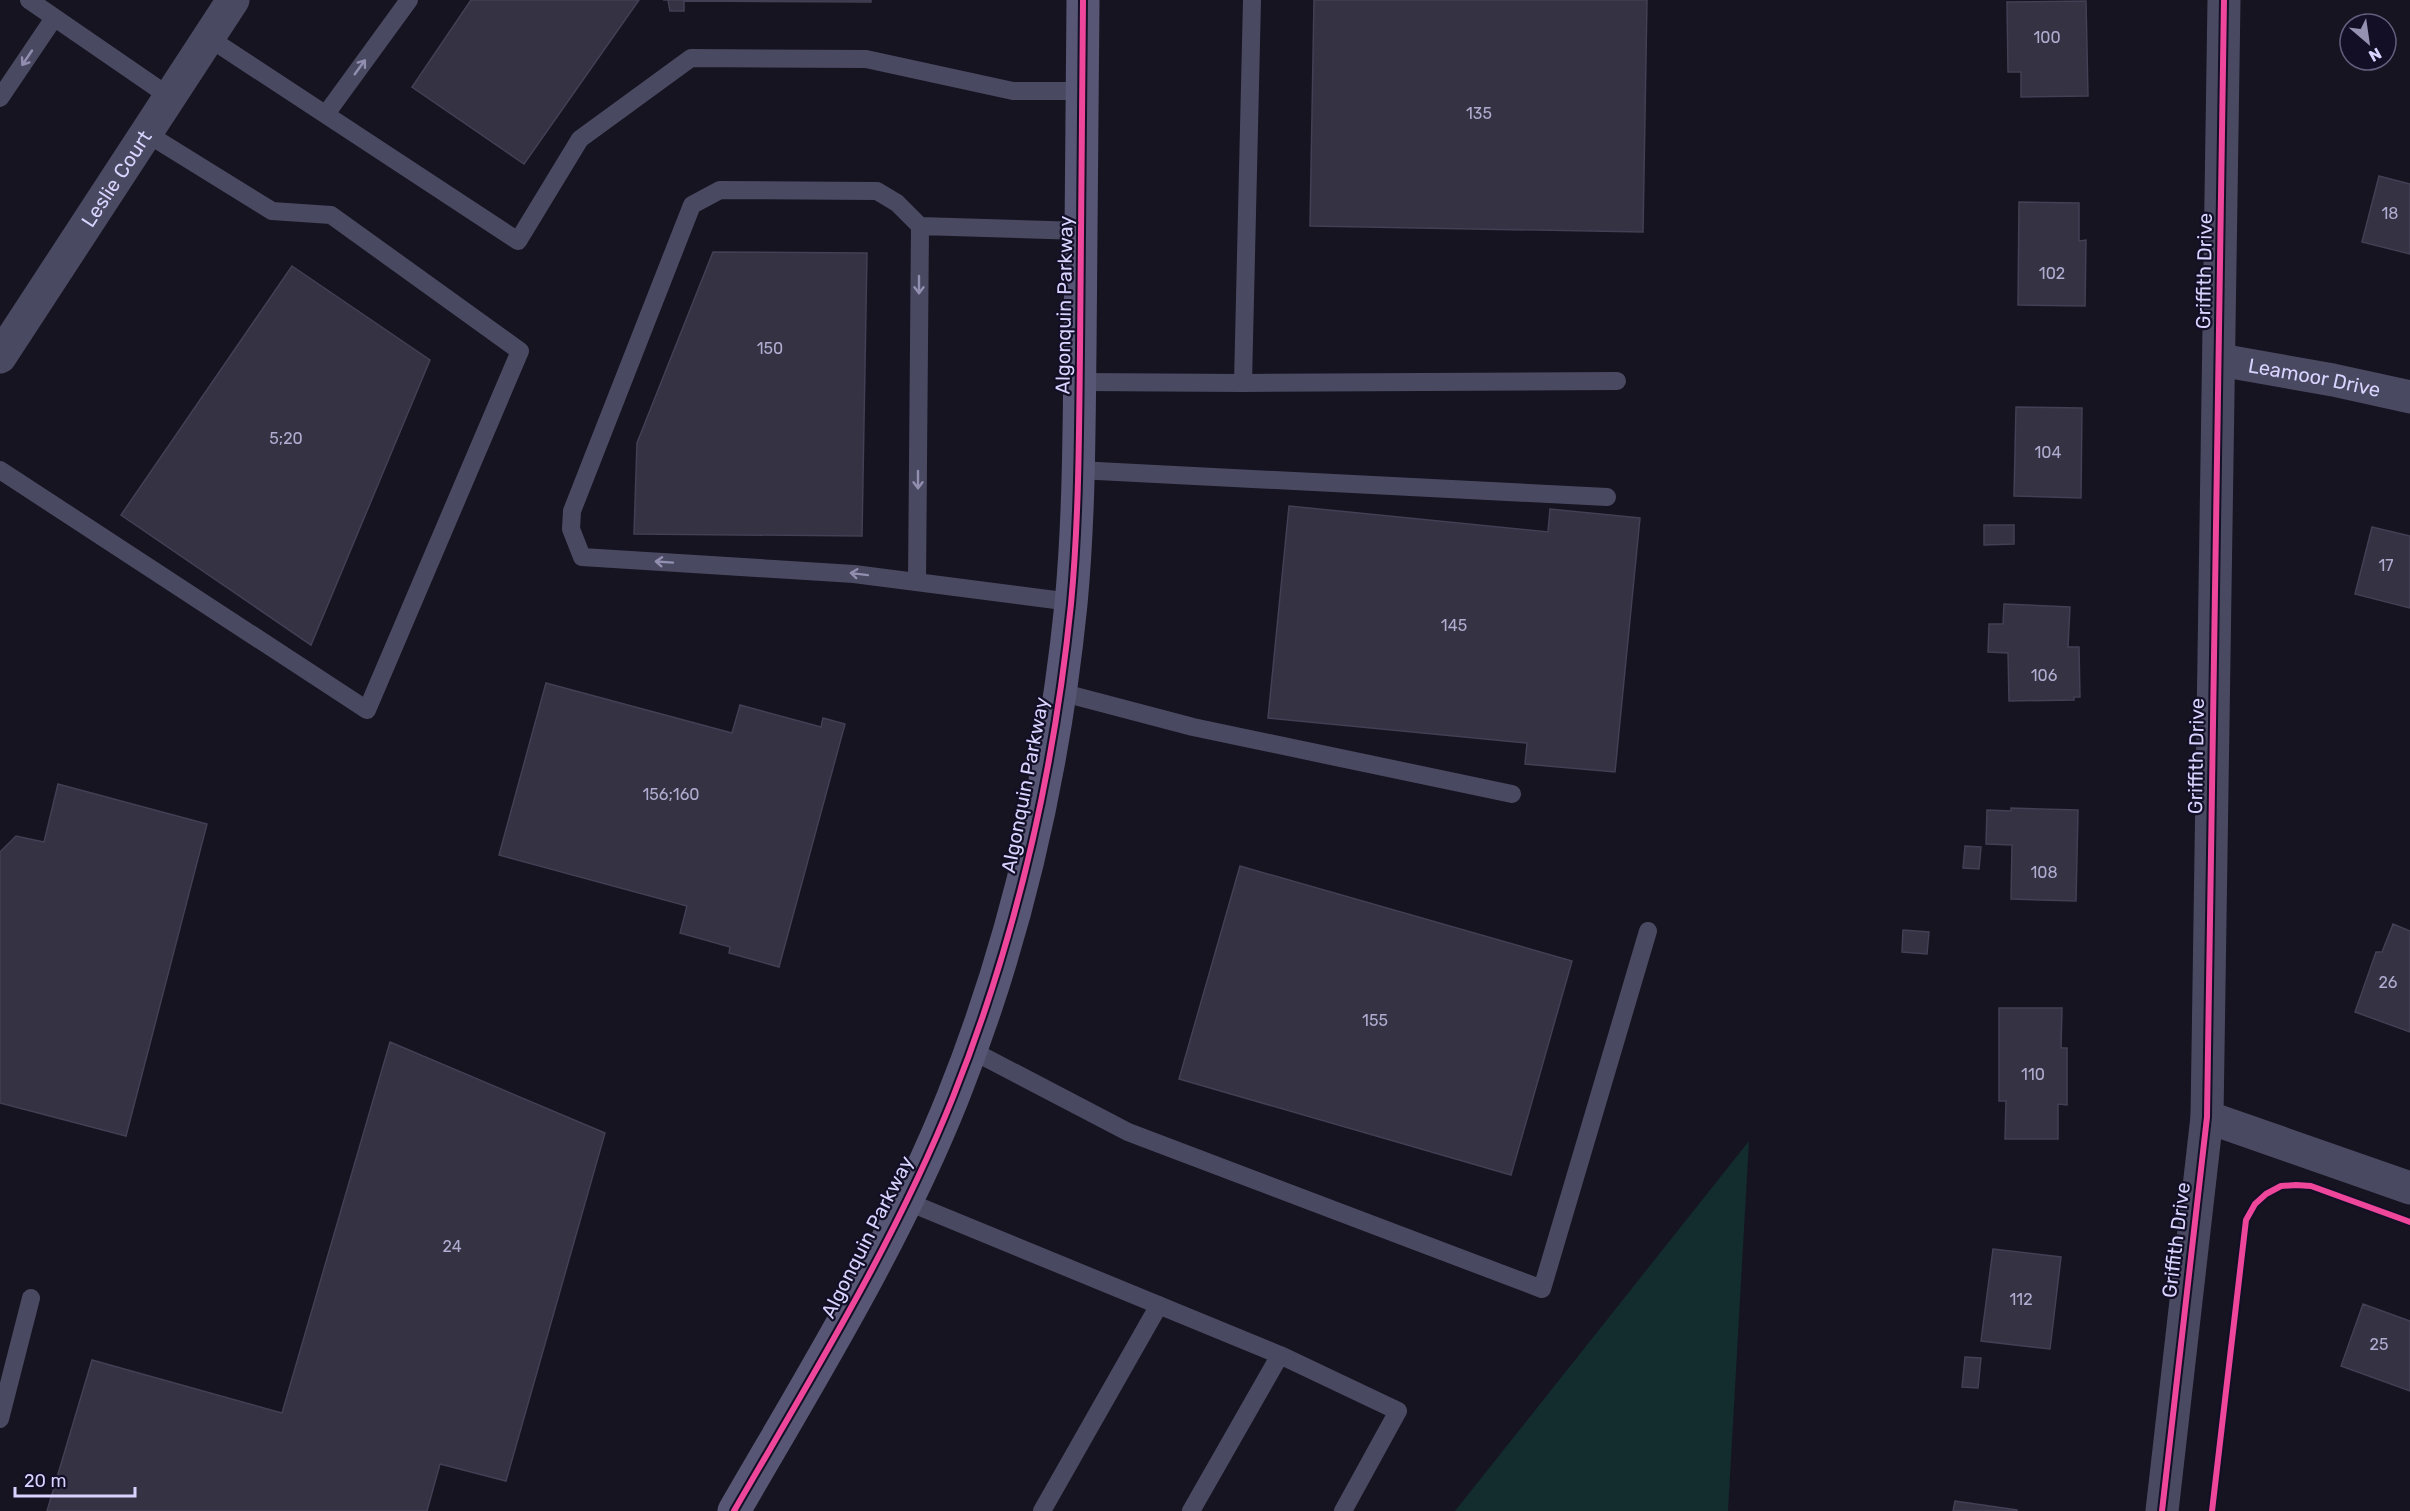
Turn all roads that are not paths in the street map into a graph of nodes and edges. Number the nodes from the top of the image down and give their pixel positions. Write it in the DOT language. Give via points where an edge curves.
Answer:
graph roads {
  1 [pos="29,0"];
  2 [pos="233,0"];
  3 [pos="409,0"];
  4 [pos="1083,0"];
  5 [pos="1252,0"];
  6 [pos="2224,0"];
  7 [pos="54,18"];
  8 [pos="209,38"];
  9 [pos="1083,91"];
  10 [pos="170,97"];
  11 [pos="0,98"];
  12 [pos="326,114"];
  13 [pos="147,133"];
  14 [pos="920,226"];
  15 [pos="1082,231"];
  16 [pos="0,357"];
  17 [pos="2220,360"];
  18 [pos="1617,381"];
  19 [pos="1080,382"];
  20 [pos="1244,383"];
  21 [pos="2410,397"];
  22 [pos="0,470"];
  23 [pos="1078,470"];
  24 [pos="1607,497"];
  25 [pos="917,582"];
  26 [pos="1071,602"];
  27 [pos="1060,692"];
  28 [pos="1512,794"];
  29 [pos="1648,931"];
  30 [pos="971,1050"];
  31 [pos="2207,1117"];
  32 [pos="2410,1188"];
  33 [pos="908,1202"];
  34 [pos="31,1298"];
  35 [pos="1159,1305"];
  36 [pos="1280,1355"];
  37 [pos="0,1419"];
  38 [pos="734,1511"];
  39 [pos="1042,1511"];
  40 [pos="1191,1511"];
  41 [pos="1343,1511"];
  42 [pos="2162,1511"];
  1 -- 7 [label="lane"];
  2 -- 8 [label="street, Leslie Court"];
  12 -- 3 [label="lane, one-way"];
  4 -- 9 [label="street, Algonquin Parkway"];
  5 -- 20 [label="lane"];
  6 -- 17 [label="street, Griffith Drive"];
  7 -- 10 [label="lane"];
  7 -- 11 [label="lane, one-way"];
  8 -- 10 [label="street, Leslie Court"];
  8 -- 12 [label="lane"];
  9 -- 12 [label="lane" via="1013,91 866,59 691,58 580,139 518,241"];
  9 -- 15 [label="street, Algonquin Parkway"];
  10 -- 13 [label="street, Leslie Court"];
  13 -- 16 [label="street, Leslie Court"];
  13 -- 22 [label="lane" via="272,211 331,215 520,351 366,710"];
  14 -- 15 [label="lane"];
  14 -- 25 [label="lane, one-way"];
  25 -- 14 [label="lane, one-way" via="854,574 582,557 570,529 572,511 692,205 720,190 877,191 897,202"];
  15 -- 19 [label="street, Algonquin Parkway"];
  17 -- 21 [label="street, Leamoor Drive"];
  17 -- 31 [label="street, Griffith Drive"];
  18 -- 20 [label="lane"];
  19 -- 20 [label="lane"];
  19 -- 23 [label="street, Algonquin Parkway"];
  23 -- 24 [label="lane"];
  23 -- 26 [label="street, Algonquin Parkway"];
  25 -- 26 [label="lane"];
  26 -- 27 [label="street, Algonquin Parkway"];
  27 -- 28 [label="lane" via="1193,727"];
  27 -- 30 [label="street, Algonquin Parkway" via="1037,823 1017,904"];
  29 -- 30 [label="lane" via="1542,1289 1128,1132"];
  30 -- 33 [label="street, Algonquin Parkway"];
  31 -- 32 [label="street"];
  31 -- 42 [label="street, Griffith Drive"];
  33 -- 35 [label="lane"];
  33 -- 38 [label="street, Algonquin Parkway"];
  34 -- 37 [label="lane"];
  35 -- 36 [label="lane"];
  35 -- 39 [label="lane"];
  36 -- 40 [label="lane"];
  36 -- 41 [label="lane" via="1398,1411"];
}
